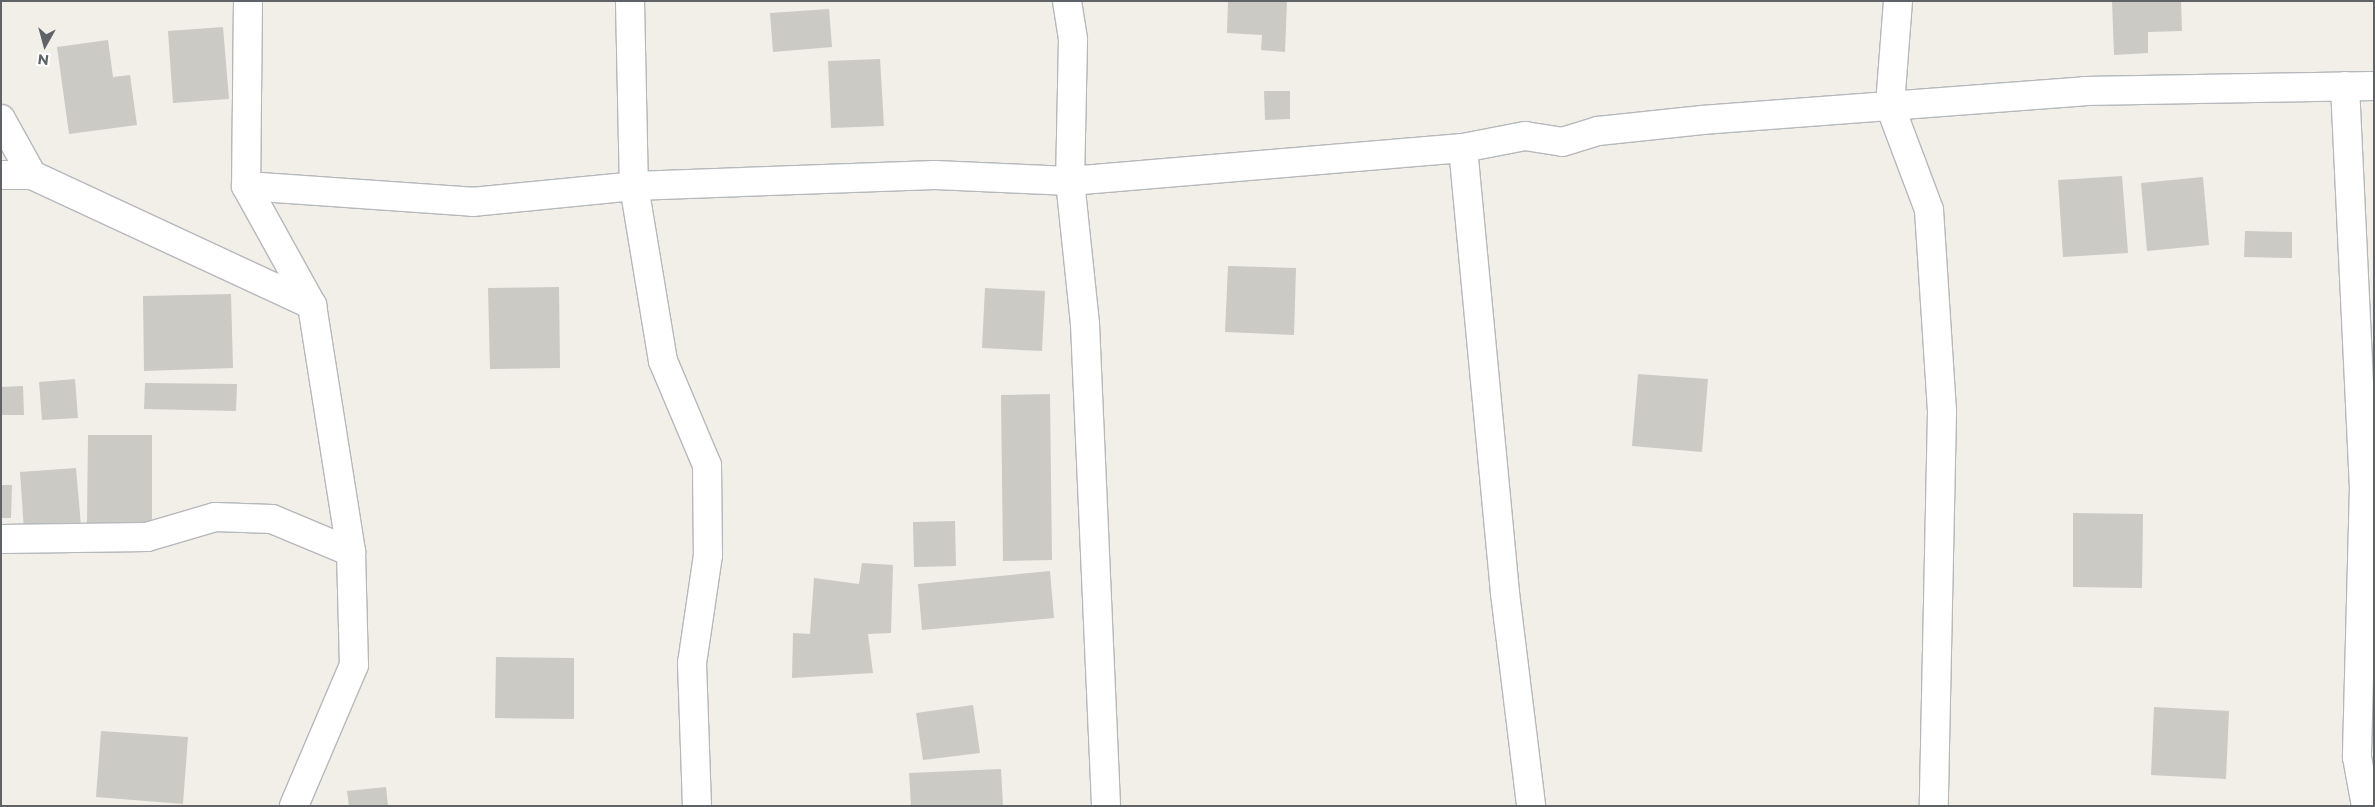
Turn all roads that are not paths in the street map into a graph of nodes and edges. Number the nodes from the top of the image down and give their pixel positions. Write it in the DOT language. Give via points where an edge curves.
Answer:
graph roads {
  1 [pos="248,1"];
  2 [pos="630,1"];
  3 [pos="1067,1"];
  4 [pos="1896,3"];
  5 [pos="2345,86"];
  6 [pos="2374,86"];
  7 [pos="1890,106"];
  8 [pos="1,119"];
  9 [pos="1463,148"];
  10 [pos="1,174"];
  11 [pos="32,175"];
  12 [pos="1070,181"];
  13 [pos="246,186"];
  14 [pos="634,186"];
  15 [pos="312,305"];
  16 [pos="2369,489"];
  17 [pos="1,539"];
  18 [pos="351,552"];
  19 [pos="294,806"];
  20 [pos="697,806"];
  21 [pos="1106,806"];
  22 [pos="1531,806"];
  23 [pos="1934,806"];
  24 [pos="2366,806"];
  1 -- 13 [label="street"];
  2 -- 14 [label="street"];
  3 -- 12 [label="street" via="1073,40"];
  4 -- 7 [label="street"];
  5 -- 6 [label="street"];
  5 -- 7 [label="street" via="2084,91"];
  5 -- 16 [label="street"];
  7 -- 9 [label="street" via="1598,131 1562,142 1525,136"];
  7 -- 23 [label="street" via="1929,210 1942,412"];
  8 -- 11 [label="street"];
  9 -- 12 [label="street"];
  9 -- 22 [label="street" via="1505,593"];
  10 -- 11 [label="street"];
  11 -- 15 [label="street"];
  12 -- 14 [label="street" via="935,175"];
  12 -- 21 [label="street" via="1085,324"];
  13 -- 14 [label="street" via="472,202"];
  13 -- 15 [label="street"];
  14 -- 20 [label="street" via="663,361 707,465 708,555 692,663"];
  15 -- 18 [label="street"];
  16 -- 24 [label="street" via="2357,757"];
  17 -- 18 [label="street" via="148,537 215,517 272,519"];
  18 -- 19 [label="street" via="354,665"];
}
